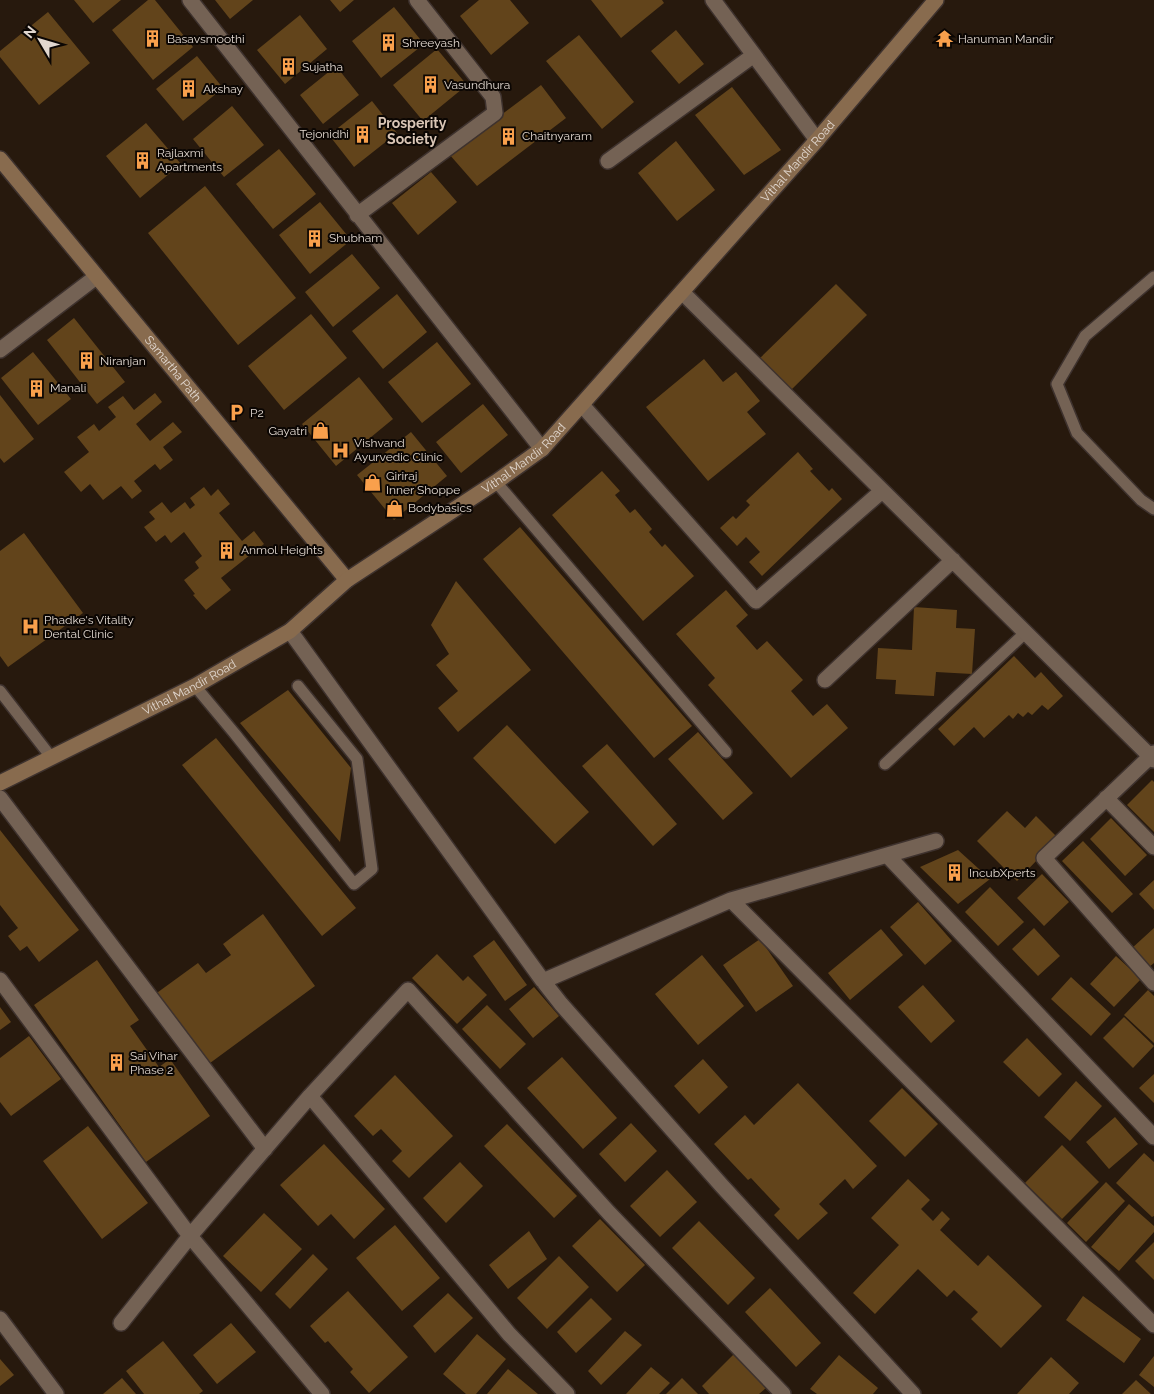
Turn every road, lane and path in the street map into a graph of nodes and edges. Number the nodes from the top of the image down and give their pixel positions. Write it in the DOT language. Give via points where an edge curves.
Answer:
graph roads {
  1 [pos="190,0"];
  2 [pos="418,0"];
  3 [pos="712,0"];
  4 [pos="936,0"];
  5 [pos="754,56"];
  6 [pos="817,140"];
  7 [pos="0,159"];
  8 [pos="608,161"];
  9 [pos="357,215"];
  10 [pos="96,277"];
  11 [pos="1154,277"];
  12 [pos="682,292"];
  13 [pos="0,350"];
  14 [pos="582,405"];
  15 [pos="542,449"];
  16 [pos="496,482"];
  17 [pos="882,491"];
  18 [pos="1154,509"];
  19 [pos="952,560"];
  20 [pos="347,580"];
  21 [pos="290,631"];
  22 [pos="1026,633"];
  23 [pos="825,680"];
  24 [pos="195,686"];
  25 [pos="298,686"];
  26 [pos="0,691"];
  27 [pos="726,752"];
  28 [pos="1153,756"];
  29 [pos="51,757"];
  30 [pos="885,764"];
  31 [pos="0,783"];
  32 [pos="0,798"];
  33 [pos="1106,798"];
  34 [pos="936,841"];
  35 [pos="1154,847"];
  36 [pos="887,855"];
  37 [pos="731,900"];
  38 [pos="0,980"];
  39 [pos="543,981"];
  40 [pos="1154,983"];
  41 [pos="310,1096"];
  42 [pos="1154,1137"];
  43 [pos="265,1149"];
  44 [pos="190,1236"];
  45 [pos="0,1319"];
  46 [pos="122,1323"];
  47 [pos="1154,1325"];
  48 [pos="56,1394"];
  49 [pos="322,1394"];
  50 [pos="567,1394"];
  51 [pos="783,1394"];
  52 [pos="913,1394"];
  1 -- 9 [label="street"];
  2 -- 9 [label="street" via="493,97 495,113"];
  3 -- 5 [label="street"];
  4 -- 6 [label="street, Vithal Mandir Road"];
  5 -- 6 [label="street"];
  5 -- 8 [label="street"];
  6 -- 12 [label="street, Vithal Mandir Road"];
  7 -- 10 [label="street, Samartha Path"];
  9 -- 15 [label="street"];
  10 -- 13 [label="street"];
  10 -- 20 [label="street, Samartha Path"];
  11 -- 18 [label="lane" via="1085,336 1057,384 1076,433 1141,500"];
  12 -- 14 [label="street, Vithal Mandir Road"];
  12 -- 17 [label="street"];
  14 -- 15 [label="street, Vithal Mandir Road"];
  14 -- 17 [label="street" via="756,601"];
  15 -- 16 [label="street, Vithal Mandir Road"];
  16 -- 20 [label="street, Vithal Mandir Road"];
  16 -- 27 [label="lane"];
  17 -- 19 [label="street"];
  19 -- 22 [label="street"];
  19 -- 23 [label="street"];
  20 -- 21 [label="street, Vithal Mandir Road"];
  21 -- 24 [label="street, Vithal Mandir Road"];
  21 -- 39 [label="street"];
  22 -- 28 [label="street"];
  22 -- 30 [label="lane"];
  24 -- 25 [label="lane" via="354,884 372,869 357,759"];
  24 -- 29 [label="street, Vithal Mandir Road"];
  26 -- 29 [label="lane"];
  28 -- 33 [label="street"];
  29 -- 31 [label="street, Vithal Mandir Road"];
  32 -- 43 [label="street"];
  33 -- 35 [label="street"];
  33 -- 40 [label="street" via="1044,858"];
  34 -- 36 [label="street"];
  36 -- 37 [label="street"];
  36 -- 42 [label="street"];
  37 -- 39 [label="street"];
  37 -- 47 [label="street"];
  38 -- 44 [label="street"];
  39 -- 52 [label="street" via="722,1186"];
  41 -- 43 [label="street"];
  41 -- 50 [label="street" via="509,1334"];
  41 -- 51 [label="street" via="408,990 609,1213"];
  43 -- 44 [label="street"];
  44 -- 46 [label="street"];
  44 -- 49 [label="street"];
  45 -- 48 [label="street"];
}
